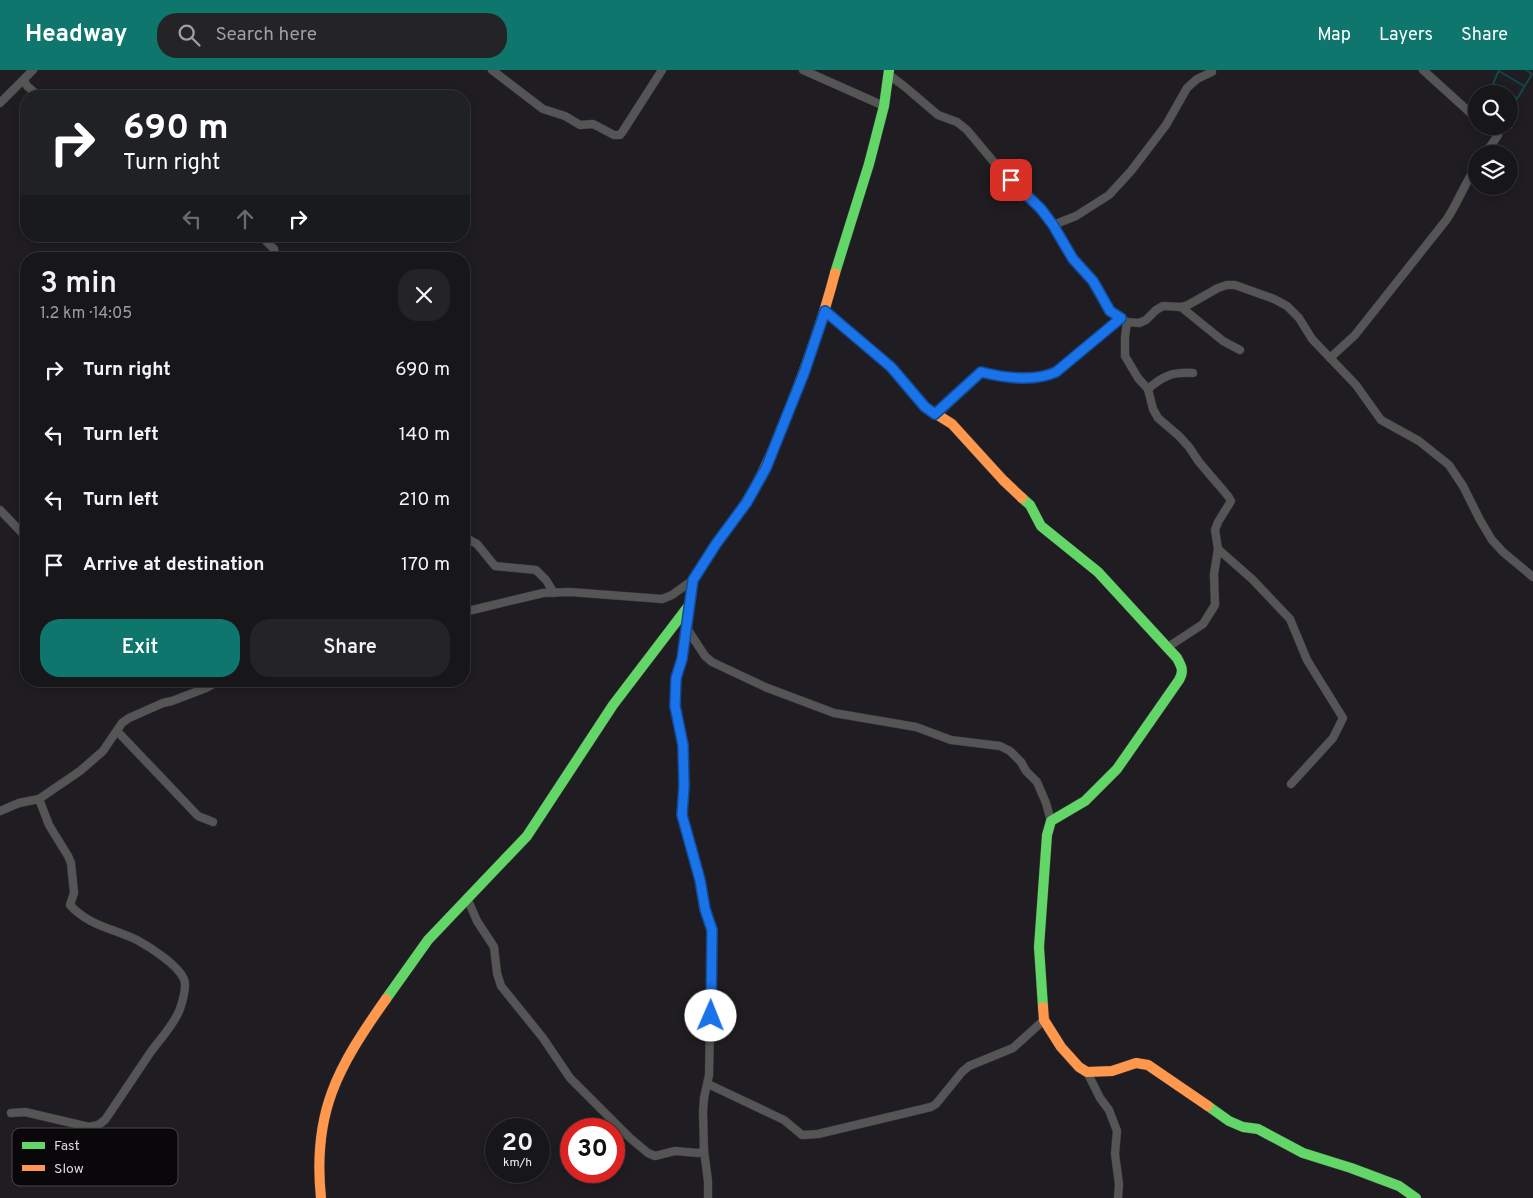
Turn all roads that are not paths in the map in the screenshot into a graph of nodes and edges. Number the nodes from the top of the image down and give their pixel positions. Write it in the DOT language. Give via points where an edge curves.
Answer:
graph roads {
  1 [pos="33,70"];
  2 [pos="492,70"];
  3 [pos="662,70"];
  4 [pos="803,70"];
  5 [pos="1423,70"];
  6 [pos="1212,72"];
  7 [pos="889,73"];
  8 [pos="24,80"];
  9 [pos="32,90"];
  10 [pos="0,103"];
  11 [pos="884,106"];
  12 [pos="1468,111"];
  13 [pos="1468,179"];
  14 [pos="1053,225"];
  15 [pos="267,242"];
  16 [pos="274,252"];
  17 [pos="1181,307"];
  18 [pos="825,311"];
  19 [pos="1124,320"];
  20 [pos="1240,350"];
  21 [pos="1330,358"];
  22 [pos="1193,373"];
  23 [pos="1148,389"];
  24 [pos="935,414"];
  25 [pos="0,510"];
  26 [pos="20,531"];
  27 [pos="470,540"];
  28 [pos="1218,549"];
  29 [pos="1533,577"];
  30 [pos="693,580"];
  31 [pos="554,593"];
  32 [pos="690,604"];
  33 [pos="470,611"];
  34 [pos="686,627"];
  35 [pos="1168,647"];
  36 [pos="208,687"];
  37 [pos="117,731"];
  38 [pos="1291,784"];
  39 [pos="39,799"];
  40 [pos="0,811"];
  41 [pos="1051,821"];
  42 [pos="212,822"];
  43 [pos="467,898"];
  44 [pos="1044,1020"];
  45 [pos="1086,1072"];
  46 [pos="708,1084"];
  47 [pos="11,1113"];
  48 [pos="704,1150"];
  49 [pos="321,1198"];
  50 [pos="708,1198"];
  51 [pos="1118,1198"];
  52 [pos="1416,1198"];
  1 -- 8 [label="street"];
  2 -- 3 [label="street" via="543,109 618,135"];
  4 -- 11 [label="street"];
  5 -- 12 [label="street"];
  6 -- 14 [label="street" via="1187,88 1166,125 1109,195 1076,216"];
  7 -- 11 [label="street"];
  7 -- 14 [label="street" via="938,115 957,122 967,130"];
  8 -- 9 [label="street"];
  8 -- 10 [label="street"];
  11 -- 18 [label="street"];
  13 -- 21 [label="street" via="1447,218 1355,335"];
  14 -- 19 [label="street" via="1110,311"];
  15 -- 16 [label="street"];
  17 -- 19 [label="street" via="1164,306 1139,323"];
  17 -- 20 [label="street" via="1223,341"];
  17 -- 21 [label="street" via="1218,288 1235,285 1287,306"];
  18 -- 24 [label="street" via="891,367 925,407"];
  18 -- 30 [label="street" via="766,468 747,502"];
  19 -- 23 [label="street" via="1125,356"];
  19 -- 24 [label="street" via="1045,377 1029,379 981,372"];
  21 -- 29 [label="street" via="1356,384 1381,420 1419,442 1449,465 1492,540"];
  22 -- 23 [label="street" via="1177,372"];
  23 -- 28 [label="street" via="1158,418 1184,442 1231,502 1215,530"];
  24 -- 35 [label="street" via="952,424 1030,505 1041,526 1098,572"];
  25 -- 26 [label="street"];
  27 -- 31 [label="street" via="495,566 536,570"];
  28 -- 35 [label="street" via="1214,574 1215,605 1203,624"];
  28 -- 38 [label="street" via="1290,619 1307,660 1343,718 1333,738"];
  30 -- 31 [label="street" via="662,599"];
  30 -- 32 [label="street"];
  31 -- 33 [label="street"];
  32 -- 34 [label="street"];
  32 -- 43 [label="street" via="613,705 527,836"];
  34 -- 41 [label="street" via="712,662 790,698 834,713 916,728 951,740 1000,746 1010,751 1037,782"];
  34 -- 46 [label="street" via="676,678 675,706 683,745 682,815 712,930"];
  35 -- 41 [label="street" via="1182,667 1182,674 1165,702 1117,769 1079,806"];
  36 -- 37 [label="street" via="133,715"];
  37 -- 39 [label="street" via="106,748 89,764"];
  37 -- 42 [label="street" via="198,816"];
  39 -- 40 [label="street"];
  39 -- 47 [label="street" via="49,825 71,863 74,893 70,905 86,919 137,940 164,958 179,972 185,989 175,1019 105,1120 98,1125 89,1127 25,1112"];
  41 -- 44 [label="street" via="1047,835 1040,947"];
  43 -- 48 [label="street" via="476,921 494,948 501,986 570,1078 648,1153 655,1156 675,1151 698,1153"];
  43 -- 49 [label="street" via="412,962 356,1042 334,1084 326,1107 319,1148"];
  44 -- 45 [label="street" via="1061,1047"];
  44 -- 46 [label="street" via="1014,1048 969,1066 931,1107 818,1134 802,1135 784,1120"];
  45 -- 51 [label="street" via="1109,1110 1117,1131"];
  45 -- 52 [label="street" via="1112,1071 1136,1063 1148,1065 1229,1121 1258,1129 1303,1153 1399,1186"];
  46 -- 48 [label="street" via="703,1112"];
  48 -- 50 [label="street"];
}
